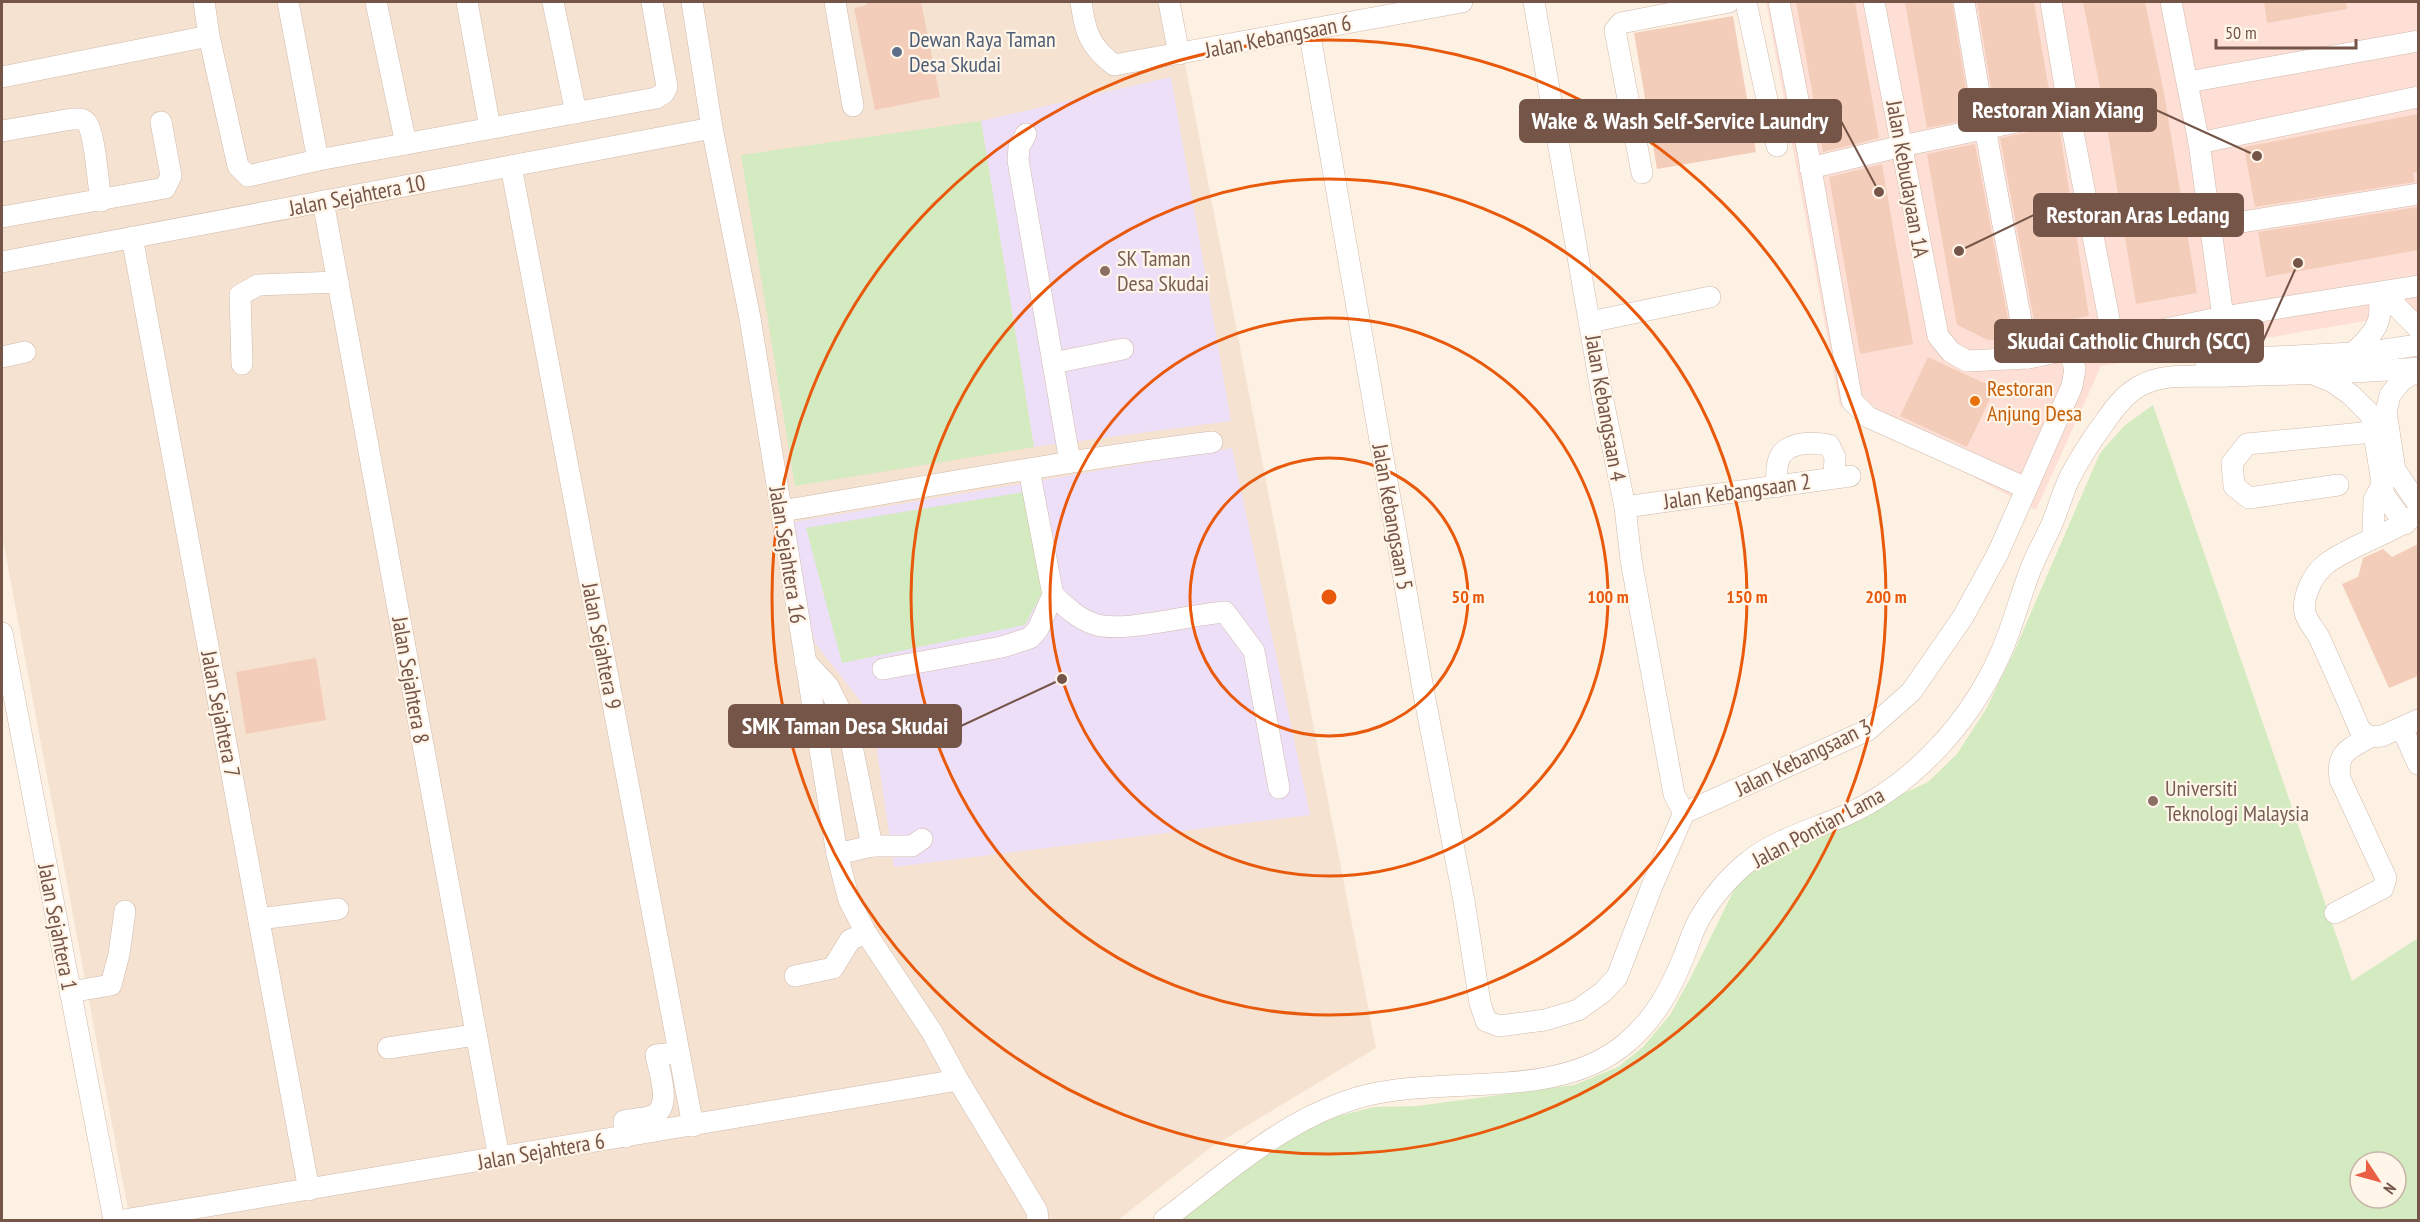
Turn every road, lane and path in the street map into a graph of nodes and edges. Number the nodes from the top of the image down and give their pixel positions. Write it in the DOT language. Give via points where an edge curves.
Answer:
graph roads {
  1 [pos="204,2"];
  2 [pos="288,2"];
  3 [pos="376,2"];
  4 [pos="467,2"];
  5 [pos="553,2"];
  6 [pos="652,2"];
  7 [pos="692,2"];
  8 [pos="836,2"];
  9 [pos="1081,2"];
  10 [pos="1169,2"];
  11 [pos="1462,2"];
  12 [pos="1534,2"];
  13 [pos="1729,2"];
  14 [pos="1746,2"];
  15 [pos="1779,2"];
  16 [pos="1874,2"];
  17 [pos="1964,2"];
  18 [pos="2051,2"];
  19 [pos="2171,2"];
  20 [pos="1309,30"];
  21 [pos="209,36"];
  22 [pos="2418,40"];
  23 [pos="1179,54"];
  24 [pos="2,78"];
  25 [pos="2188,82"];
  26 [pos="2418,97"];
  27 [pos="853,106"];
  28 [pos="2069,111"];
  29 [pos="576,113"];
  30 [pos="161,122"];
  31 [pos="490,128"];
  32 [pos="712,128"];
  33 [pos="1984,128"];
  34 [pos="2,131"];
  35 [pos="1026,134"];
  36 [pos="2199,143"];
  37 [pos="406,144"];
  38 [pos="1777,146"];
  39 [pos="1902,146"];
  40 [pos="318,160"];
  41 [pos="512,166"];
  42 [pos="1810,168"];
  43 [pos="1642,173"];
  44 [pos="2418,194"];
  45 [pos="101,201"];
  46 [pos="323,201"];
  47 [pos="2,217"];
  48 [pos="2211,227"];
  49 [pos="132,237"];
  50 [pos="2,262"];
  51 [pos="338,282"];
  52 [pos="2418,286"];
  53 [pos="1710,297"];
  54 [pos="2387,300"];
  55 [pos="2223,317"];
  56 [pos="1590,322"];
  57 [pos="2418,328"];
  58 [pos="2113,340"];
  59 [pos="2418,345"];
  60 [pos="1123,349"];
  61 [pos="2069,350"];
  62 [pos="25,352"];
  63 [pos="2354,352"];
  64 [pos="2,357"];
  65 [pos="2028,357"];
  66 [pos="1053,363"];
  67 [pos="242,364"];
  68 [pos="2418,370"];
  69 [pos="2313,373"];
  70 [pos="2171,375"];
  71 [pos="2373,432"];
  72 [pos="1212,442"];
  73 [pos="1070,462"];
  74 [pos="1029,470"];
  75 [pos="2389,476"];
  76 [pos="2418,481"];
  77 [pos="2338,485"];
  78 [pos="1776,487"];
  79 [pos="2026,488"];
  80 [pos="2418,504"];
  81 [pos="1625,507"];
  82 [pos="782,511"];
  83 [pos="2412,518"];
  84 [pos="2373,538"];
  85 [pos="1053,595"];
  86 [pos="2,633"];
  87 [pos="805,660"];
  88 [pos="883,669"];
  89 [pos="2410,724"];
  90 [pos="2370,737"];
  91 [pos="2418,764"];
  92 [pos="1279,788"];
  93 [pos="1684,813"];
  94 [pos="922,839"];
  95 [pos="872,846"];
  96 [pos="837,854"];
  97 [pos="338,909"];
  98 [pos="125,910"];
  99 [pos="2335,913"];
  100 [pos="259,920"];
  101 [pos="866,933"];
  102 [pos="795,976"];
  103 [pos="70,992"];
  104 [pos="476,1035"];
  105 [pos="388,1048"];
  106 [pos="679,1053"];
  107 [pos="958,1080"];
  108 [pos="693,1126"];
  109 [pos="625,1137"];
  110 [pos="499,1158"];
  111 [pos="309,1190"];
  112 [pos="114,1221"];
  113 [pos="124,1221"];
  114 [pos="1038,1221"];
  115 [pos="1164,1221"];
  1 -- 21 [label="street"];
  2 -- 40 [label="street"];
  3 -- 37 [label="street"];
  4 -- 31 [label="street"];
  5 -- 29 [label="street"];
  6 -- 29 [label="street" via="667,87 664,93 656,98"];
  7 -- 32 [label="street, Jalan Sejahtera 16"];
  8 -- 27 [label="street"];
  9 -- 23 [label="street, Jalan Kebangsaan 6" via="1084,27 1098,53 1114,65"];
  10 -- 23 [label="street"];
  11 -- 20 [label="street, Jalan Kebangsaan 6"];
  12 -- 56 [label="street, Jalan Kebangsaan 4"];
  13 -- 43 [label="street" via="1621,23 1614,30"];
  14 -- 38 [label="street"];
  15 -- 42 [label="street"];
  16 -- 39 [label="street, Jalan Kebudayaan 1A"];
  17 -- 33 [label="street"];
  18 -- 28 [label="street"];
  19 -- 25 [label="street"];
  20 -- 23 [label="street, Jalan Kebangsaan 6"];
  20 -- 93 [label="street, Jalan Kebangsaan 5" via="1486,1021 1499,1026 1545,1020 1578,1010 1603,992 1617,977"];
  21 -- 24 [label="street"];
  21 -- 40 [label="street" via="242,172 248,176"];
  22 -- 25 [label="street"];
  25 -- 36 [label="street"];
  26 -- 36 [label="street"];
  28 -- 33 [label="street"];
  28 -- 58 [label="street"];
  29 -- 31 [label="street"];
  30 -- 45 [label="street" via="171,176 168,186"];
  31 -- 37 [label="street"];
  32 -- 41 [label="street, Jalan Sejahtera 10"];
  32 -- 82 [label="street, Jalan Sejahtera 16" via="750,318"];
  33 -- 39 [label="street"];
  33 -- 65 [label="street"];
  34 -- 45 [label="street" via="72,119 87,122"];
  35 -- 66 [label="street" via="1018,160"];
  36 -- 48 [label="street"];
  37 -- 40 [label="street"];
  39 -- 42 [label="street"];
  39 -- 65 [label="street, Jalan Kebudayaan 1A" via="1938,336 1951,352 1967,361"];
  41 -- 46 [label="street, Jalan Sejahtera 10"];
  41 -- 106 [label="street, Jalan Sejahtera 9"];
  42 -- 79 [label="street" via="1852,401 1868,417"];
  44 -- 48 [label="street"];
  45 -- 47 [label="street"];
  46 -- 49 [label="street, Jalan Sejahtera 10"];
  46 -- 51 [label="street, Jalan Sejahtera 8"];
  48 -- 55 [label="street"];
  49 -- 50 [label="street, Jalan Sejahtera 10"];
  49 -- 100 [label="street, Jalan Sejahtera 7"];
  51 -- 67 [label="street" via="258,285 240,295"];
  51 -- 104 [label="street, Jalan Sejahtera 8"];
  52 -- 54 [label="street"];
  53 -- 56 [label="street"];
  54 -- 55 [label="street"];
  54 -- 57 [label="street"];
  54 -- 63 [label="street" via="2374,331"];
  55 -- 58 [label="street"];
  56 -- 81 [label="street, Jalan Kebangsaan 4"];
  58 -- 61 [label="street"];
  59 -- 63 [label="street"];
  60 -- 66 [label="street"];
  61 -- 65 [label="street"];
  61 -- 79 [label="street, Jalan Kebangsaan 3" via="2075,369 2072,386"];
  62 -- 64 [label="street"];
  63 -- 70 [label="street" via="2256,358"];
  66 -- 73 [label="street"];
  68 -- 69 [label="street, Jalan Pontian Lama"];
  68 -- 75 [label="street" via="2402,380 2390,395 2386,412"];
  69 -- 70 [label="street, Jalan Pontian Lama"];
  69 -- 71 [label="street" via="2351,395 2370,415"];
  70 -- 115 [label="street, Jalan Pontian Lama" via="2135,388 2084,451 2031,569 1999,658 1934,754 1896,785 1847,814 1808,828 1750,860 1700,918 1670,992 1649,1021 1623,1046 1588,1068 1463,1087 1403,1088 1333,1107 1282,1131"];
  71 -- 75 [label="street"];
  71 -- 77 [label="street" via="2247,444 2232,463 2234,486 2249,498"];
  72 -- 73 [label="street"];
  73 -- 74 [label="street"];
  74 -- 82 [label="street"];
  74 -- 85 [label="street"];
  75 -- 76 [label="street"];
  75 -- 80 [label="street"];
  75 -- 83 [label="street" via="2384,495"];
  75 -- 84 [label="street" via="2374,501"];
  78 -- 78 [label="street, Jalan Kebangsaan 2" via="1842,478 1828,444 1809,442 1785,450 1778,460"];
  78 -- 81 [label="street, Jalan Kebangsaan 2"];
  79 -- 93 [label="street, Jalan Kebangsaan 3" via="1998,553 1963,617 1911,692 1868,730"];
  81 -- 93 [label="street, Jalan Kebangsaan 4" via="1631,560 1674,794"];
  82 -- 87 [label="street, Jalan Sejahtera 16"];
  83 -- 84 [label="street"];
  84 -- 90 [label="street" via="2326,565 2312,579 2305,602 2306,615 2361,730"];
  85 -- 88 [label="street" via="1030,638 1002,647"];
  85 -- 92 [label="street" via="1080,618 1096,625 1125,626 1225,612 1254,651"];
  86 -- 103 [label="street, Jalan Sejahtera 1"];
  87 -- 95 [label="street" via="828,686 848,726"];
  87 -- 96 [label="street, Jalan Sejahtera 16"];
  89 -- 90 [label="street"];
  89 -- 91 [label="street"];
  90 -- 99 [label="street" via="2343,753 2338,766 2340,779 2386,878 2383,888"];
  94 -- 95 [label="street" via="912,846"];
  95 -- 96 [label="street"];
  96 -- 101 [label="street, Jalan Sejahtera 16" via="849,900"];
  97 -- 100 [label="street"];
  98 -- 103 [label="street" via="111,985"];
  100 -- 111 [label="street, Jalan Sejahtera 7"];
  101 -- 102 [label="street" via="850,940 833,969"];
  101 -- 107 [label="street, Jalan Sejahtera 16" via="932,1032"];
  103 -- 112 [label="street, Jalan Sejahtera 1"];
  104 -- 105 [label="street"];
  104 -- 110 [label="street, Jalan Sejahtera 8"];
  106 -- 108 [label="street, Jalan Sejahtera 9"];
  106 -- 109 [label="street" via="656,1055 663,1097 661,1108 653,1115 624,1120"];
  107 -- 108 [label="street, Jalan Sejahtera 6"];
  107 -- 114 [label="street, Jalan Sejahtera 16" via="1037,1211"];
  108 -- 109 [label="street, Jalan Sejahtera 6"];
  109 -- 110 [label="street, Jalan Sejahtera 6"];
  110 -- 111 [label="street, Jalan Sejahtera 6"];
  111 -- 113 [label="street, Jalan Sejahtera 6"];
}
